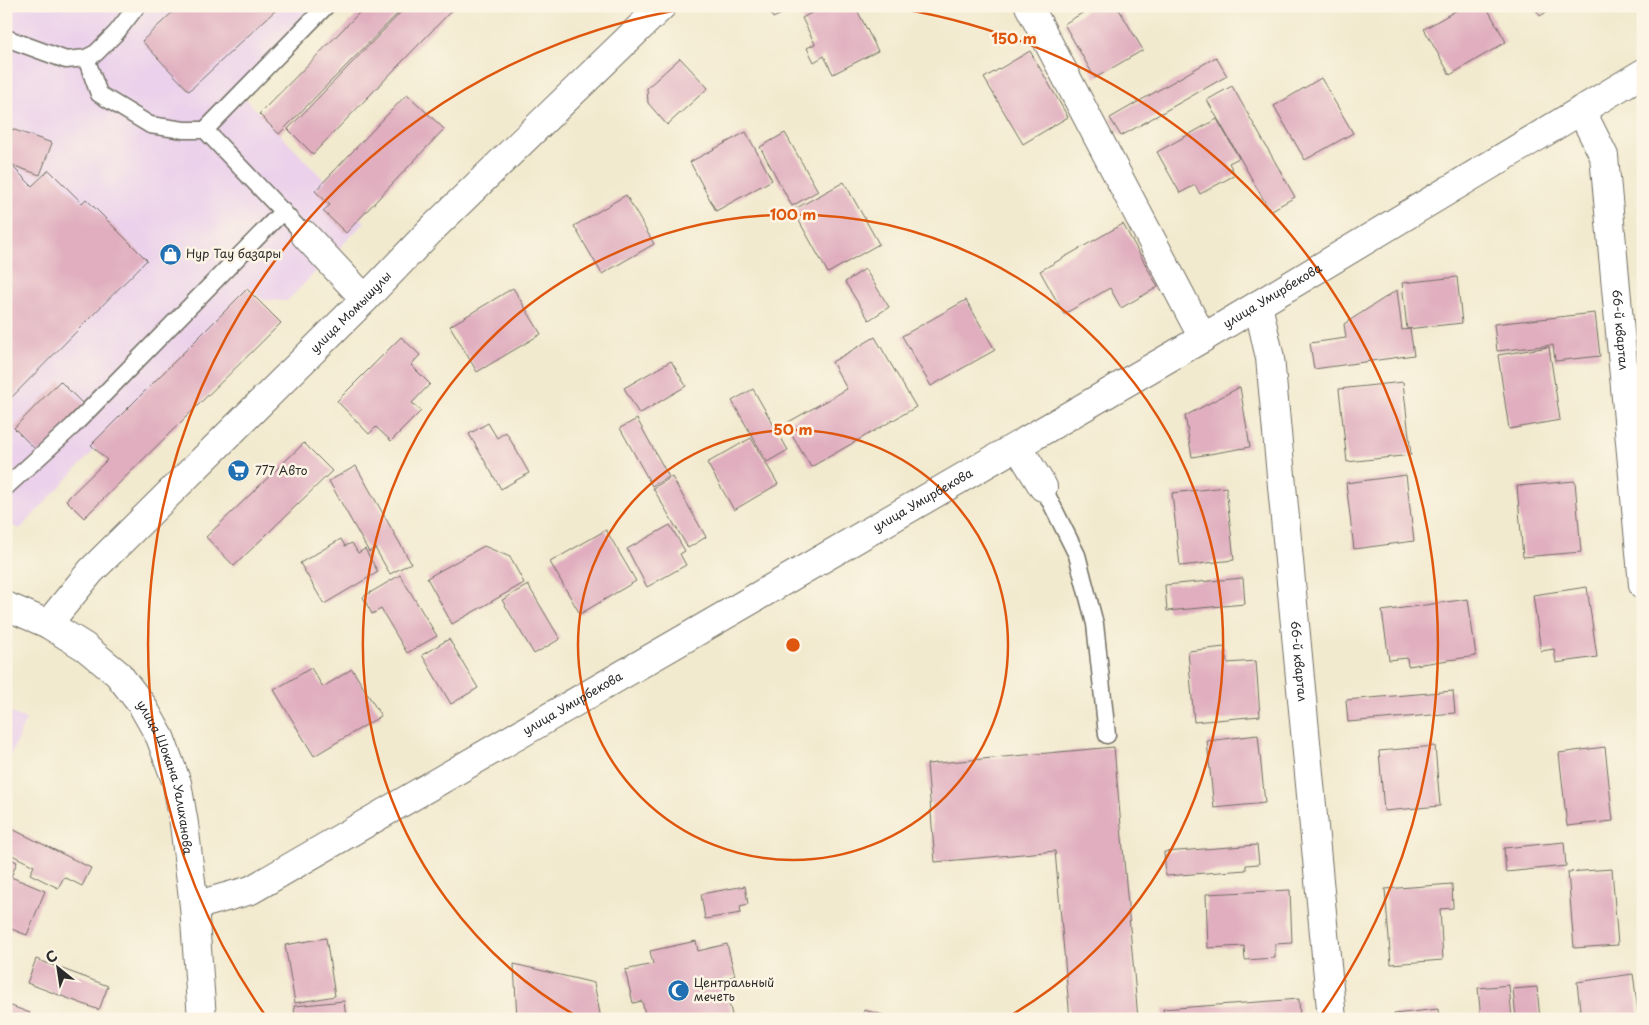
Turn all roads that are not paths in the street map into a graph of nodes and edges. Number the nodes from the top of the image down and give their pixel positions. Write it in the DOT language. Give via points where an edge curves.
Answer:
graph roads {
  1 [pos="137,6"];
  2 [pos="326,6"];
  3 [pos="662,6"];
  4 [pos="1029,6"];
  5 [pos="6,38"];
  6 [pos="86,58"];
  7 [pos="1643,73"];
  8 [pos="1581,110"];
  9 [pos="205,130"];
  10 [pos="283,211"];
  11 [pos="305,235"];
  12 [pos="365,299"];
  13 [pos="1258,305"];
  14 [pos="1203,338"];
  15 [pos="1018,447"];
  16 [pos="6,487"];
  17 [pos="1043,488"];
  18 [pos="1643,585"];
  19 [pos="6,606"];
  20 [pos="48,624"];
  21 [pos="1107,735"];
  22 [pos="194,906"];
  23 [pos="202,1019"];
  24 [pos="1332,1019"];
  1 -- 6 [label="lane" via="116,33 96,53"];
  2 -- 9 [label="lane"];
  3 -- 12 [label="street, улица Момышулы" via="433,228"];
  4 -- 14 [label="street"];
  5 -- 6 [label="lane" via="66,60"];
  6 -- 9 [label="lane" via="99,94 150,125"];
  7 -- 8 [label="street, улица Умирбекова"];
  8 -- 13 [label="street, улица Умирбекова"];
  8 -- 18 [label="street, 66-й квартал" via="1604,156"];
  9 -- 10 [label="lane"];
  10 -- 11 [label="lane"];
  10 -- 16 [label="lane" via="73,426"];
  11 -- 12 [label="street"];
  12 -- 20 [label="street, улица Момышулы" via="91,571"];
  13 -- 14 [label="street, улица Умирбекова"];
  13 -- 24 [label="street, 66-й квартал" via="1270,358"];
  14 -- 15 [label="street, улица Умирбекова"];
  15 -- 17 [label="street"];
  15 -- 22 [label="street, улица Умирбекова" via="251,890"];
  17 -- 21 [label="lane" via="1077,555 1095,624"];
  19 -- 20 [label="street, улица Шокана Уалиханова"];
  20 -- 22 [label="street, улица Шокана Уалиханова" via="85,646 118,674 142,705 160,738 177,783"];
  22 -- 23 [label="street, улица Шокана Уалиханова"];
}
